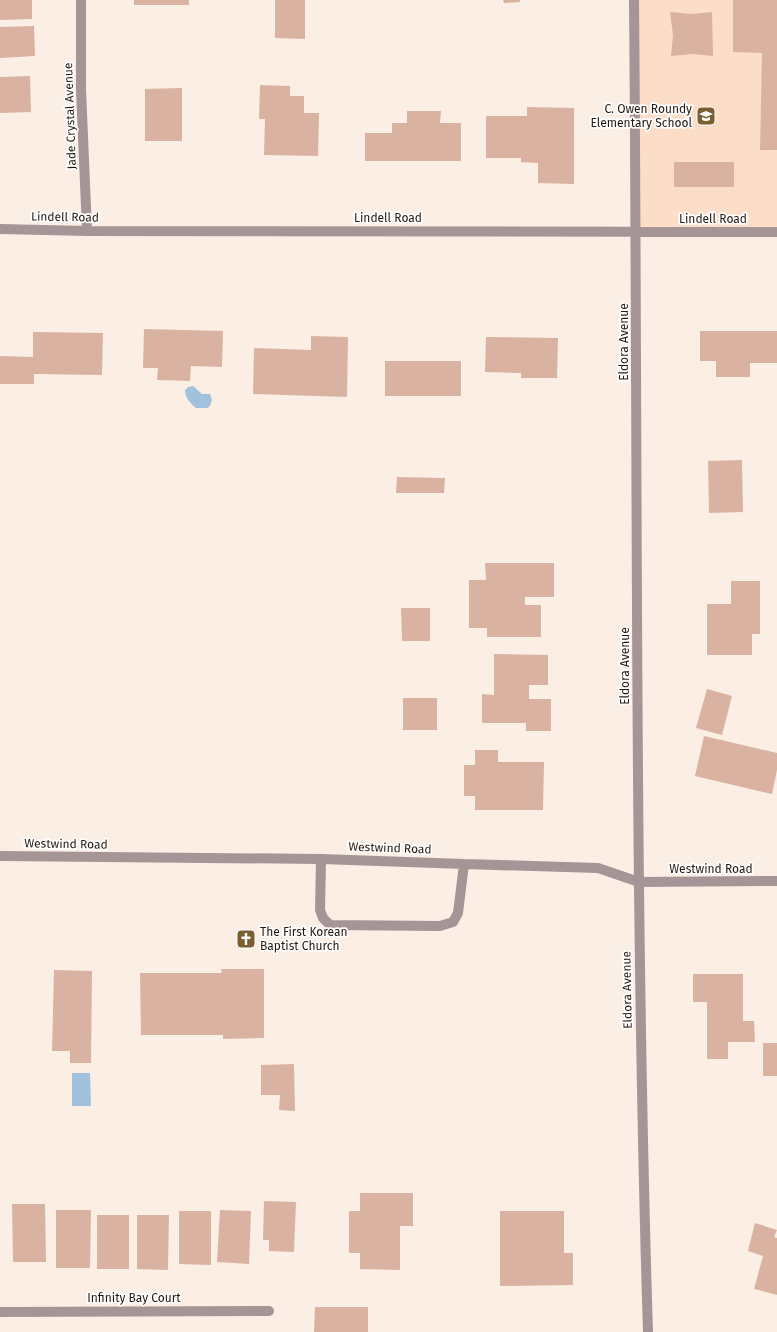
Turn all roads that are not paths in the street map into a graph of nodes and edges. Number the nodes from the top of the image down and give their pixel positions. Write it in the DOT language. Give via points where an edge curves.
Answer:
graph roads {
  1 [pos="81,0"];
  2 [pos="634,0"];
  3 [pos="0,229"];
  4 [pos="636,231"];
  5 [pos="87,232"];
  6 [pos="777,232"];
  7 [pos="0,856"];
  8 [pos="321,859"];
  9 [pos="464,864"];
  10 [pos="777,881"];
  11 [pos="638,882"];
  12 [pos="269,1311"];
  13 [pos="0,1312"];
  14 [pos="648,1332"];
  1 -- 5 [label="street, Jade Crystal Avenue" via="81,89"];
  2 -- 4 [label="street, Eldora Avenue"];
  3 -- 5 [label="street, Lindell Road"];
  4 -- 5 [label="street, Lindell Road"];
  4 -- 6 [label="street, Lindell Road"];
  4 -- 11 [label="street, Eldora Avenue"];
  7 -- 8 [label="street, Westwind Road"];
  8 -- 9 [label="street, Westwind Road"];
  8 -- 9 [label="street" via="320,910 330,925 440,926 453,922 458,913"];
  9 -- 11 [label="street, Westwind Road" via="598,868"];
  10 -- 11 [label="street, Westwind Road"];
  11 -- 14 [label="street, Eldora Avenue"];
  12 -- 13 [label="street, Infinity Bay Court"];
}
